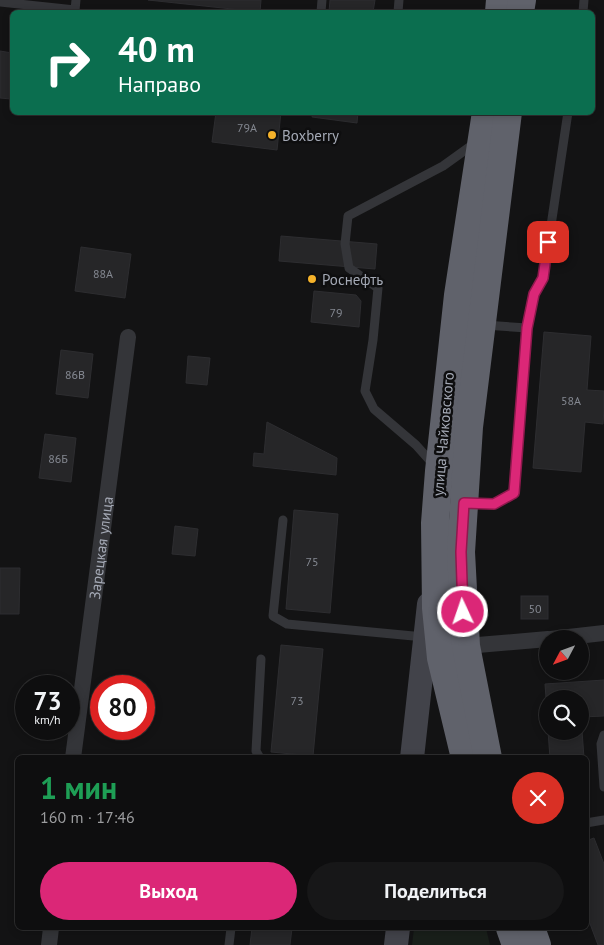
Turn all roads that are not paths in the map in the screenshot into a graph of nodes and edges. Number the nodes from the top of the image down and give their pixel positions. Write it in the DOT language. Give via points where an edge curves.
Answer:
graph roads {
  1 [pos="76,0"];
  2 [pos="0,2"];
  3 [pos="508,115"];
  4 [pos="568,115"];
  5 [pos="485,125"];
  6 [pos="481,325"];
  7 [pos="527,328"];
  8 [pos="128,337"];
  9 [pos="439,471"];
  10 [pos="450,502"];
  11 [pos="283,520"];
  12 [pos="604,633"];
  13 [pos="589,635"];
  14 [pos="539,639"];
  15 [pos="443,642"];
  16 [pos="261,659"];
  17 [pos="604,735"];
  18 [pos="73,755"];
  19 [pos="258,755"];
  20 [pos="413,755"];
  21 [pos="464,755"];
  22 [pos="487,755"];
  23 [pos="604,787"];
  24 [pos="604,820"];
  25 [pos="589,822"];
  26 [pos="51,930"];
  27 [pos="231,930"];
  28 [pos="398,930"];
  29 [pos="511,930"];
  30 [pos="532,930"];
  31 [pos="49,945"];
  32 [pos="229,945"];
  33 [pos="396,945"];
  34 [pos="516,945"];
  35 [pos="537,945"];
  1 -- 2 [label="lane" via="75,10"];
  3 -- 6 [label="highway, улица Чайковского"];
  4 -- 7 [label="lane" via="543,278 534,294"];
  5 -- 9 [label="highway, улица Чайковского" via="458,294"];
  5 -- 9 [label="lane" via="443,166 348,216 345,244 349,268 378,288 364,390 374,409 416,445"];
  6 -- 7 [label="lane"];
  6 -- 10 [label="highway, улица Чайковского" via="470,427"];
  7 -- 10 [label="lane" via="514,493 494,504"];
  8 -- 18 [label="street, Зарецкая улица"];
  9 -- 10 [label="highway, улица Чайковского"];
  10 -- 15 [label="highway, улица Чайковского" via="435,555 436,608"];
  10 -- 15 [label="highway, улица Чайковского" via="461,552 462,596"];
  11 -- 15 [label="lane" via="272,616 287,624"];
  12 -- 13 [label="street"];
  14 -- 15 [label="street"];
  15 -- 20 [label="street"];
  15 -- 21 [label="highway" via="441,658"];
  15 -- 22 [label="highway"];
  16 -- 19 [label="lane"];
  17 -- 23 [label="lane" via="601,744"];
  24 -- 25 [label="lane"];
  26 -- 31 [label="street"];
  27 -- 32 [label="lane"];
  28 -- 33 [label="street"];
  29 -- 34 [label="highway"];
  30 -- 35 [label="highway"];
}
